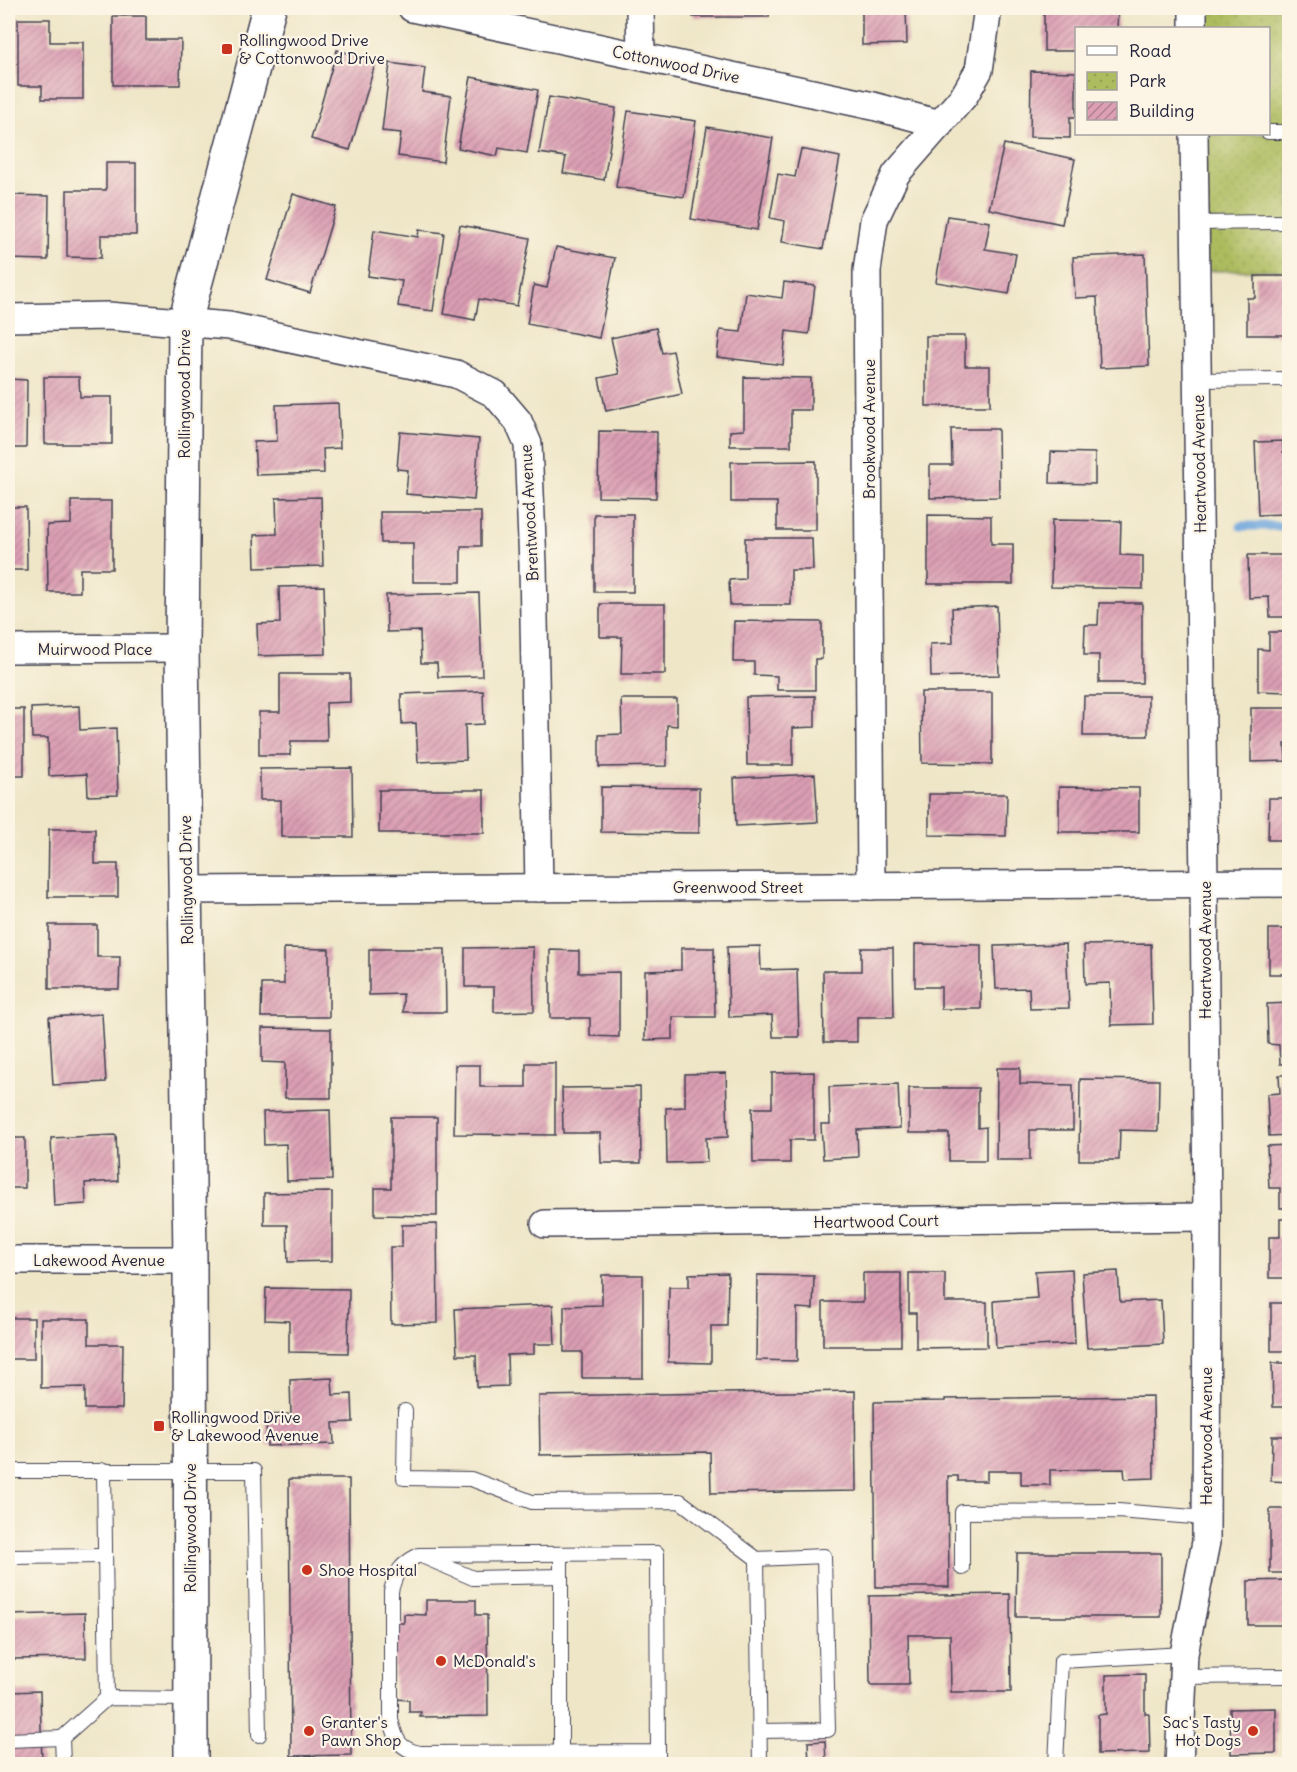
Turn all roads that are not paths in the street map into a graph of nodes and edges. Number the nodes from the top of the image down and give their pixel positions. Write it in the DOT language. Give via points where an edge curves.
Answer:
graph roads {
  1 [pos="269,8"];
  2 [pos="412,8"];
  3 [pos="640,8"];
  4 [pos="988,8"];
  5 [pos="1193,8"];
  6 [pos="1193,27"];
  7 [pos="641,56"];
  8 [pos="940,124"];
  9 [pos="1270,132"];
  10 [pos="1290,132"];
  11 [pos="1194,135"];
  12 [pos="1290,222"];
  13 [pos="1194,223"];
  14 [pos="8,318"];
  15 [pos="185,322"];
  16 [pos="1290,379"];
  17 [pos="1198,380"];
  18 [pos="182,648"];
  19 [pos="8,649"];
  20 [pos="1290,883"];
  21 [pos="1204,884"];
  22 [pos="871,886"];
  23 [pos="539,888"];
  24 [pos="186,890"];
  25 [pos="1207,1217"];
  26 [pos="545,1224"];
  27 [pos="8,1260"];
  28 [pos="190,1260"];
  29 [pos="405,1411"];
  30 [pos="104,1470"];
  31 [pos="190,1470"];
  32 [pos="8,1471"];
  33 [pos="1206,1518"];
  34 [pos="561,1554"];
  35 [pos="419,1555"];
  36 [pos="105,1556"];
  37 [pos="8,1557"];
  38 [pos="757,1558"];
  39 [pos="962,1568"];
  40 [pos="561,1576"];
  41 [pos="1183,1666"];
  42 [pos="1290,1676"];
  43 [pos="107,1698"];
  44 [pos="190,1699"];
  45 [pos="760,1731"];
  46 [pos="259,1735"];
  47 [pos="62,1738"];
  48 [pos="8,1740"];
  49 [pos="561,1758"];
  50 [pos="658,1758"];
  51 [pos="63,1764"];
  52 [pos="191,1764"];
  53 [pos="760,1764"];
  54 [pos="1056,1764"];
  55 [pos="1179,1764"];
  1 -- 15 [label="street, Rollingwood Drive"];
  2 -- 7 [label="street, Cottonwood Drive"];
  3 -- 7 [label="street"];
  4 -- 8 [label="street, Brookwood Avenue" via="979,70 964,96"];
  5 -- 6 [label="street"];
  7 -- 8 [label="street, Cottonwood Drive"];
  8 -- 22 [label="street, Brookwood Avenue" via="896,174 874,220 867,271"];
  9 -- 10 [label="lane"];
  11 -- 13 [label="street, Heartwood Avenue"];
  12 -- 13 [label="lane"];
  13 -- 17 [label="street, Heartwood Avenue"];
  14 -- 15 [label="street, Brentwood Avenue" via="108,316"];
  15 -- 18 [label="street, Rollingwood Drive"];
  15 -- 23 [label="street, Brentwood Avenue" via="229,326 456,374 495,394 518,421 528,444 533,554"];
  16 -- 17 [label="lane"];
  17 -- 21 [label="street, Heartwood Avenue"];
  18 -- 19 [label="street, Muirwood Place"];
  18 -- 24 [label="street, Rollingwood Drive"];
  20 -- 21 [label="street, Greenwood Street"];
  21 -- 22 [label="street, Greenwood Street"];
  21 -- 25 [label="street, Heartwood Avenue"];
  22 -- 23 [label="street, Greenwood Street"];
  23 -- 24 [label="street, Greenwood Street"];
  24 -- 28 [label="street, Rollingwood Drive"];
  25 -- 26 [label="street, Heartwood Court"];
  25 -- 33 [label="street, Heartwood Avenue"];
  27 -- 28 [label="street, Lakewood Avenue"];
  28 -- 31 [label="street, Rollingwood Drive"];
  29 -- 38 [label="lane" via="404,1478 471,1479 532,1502 680,1501"];
  30 -- 31 [label="lane"];
  30 -- 32 [label="lane"];
  30 -- 36 [label="lane"];
  31 -- 44 [label="street, Rollingwood Drive"];
  31 -- 46 [label="lane" via="254,1471"];
  33 -- 39 [label="lane" via="1118,1511 962,1512"];
  33 -- 41 [label="street, Heartwood Avenue" via="1204,1552"];
  34 -- 35 [label="lane"];
  34 -- 40 [label="lane"];
  34 -- 50 [label="lane" via="657,1553"];
  35 -- 40 [label="lane" via="473,1578"];
  35 -- 49 [label="lane" via="395,1575 391,1591 391,1719 395,1738 407,1750 420,1753"];
  36 -- 37 [label="lane"];
  36 -- 43 [label="lane"];
  38 -- 45 [label="lane"];
  38 -- 45 [label="lane" via="824,1556 828,1730"];
  40 -- 49 [label="lane"];
  41 -- 42 [label="lane"];
  41 -- 54 [label="lane" via="1061,1661"];
  41 -- 55 [label="street, Heartwood Avenue"];
  43 -- 44 [label="lane"];
  43 -- 47 [label="lane"];
  44 -- 52 [label="street, Rollingwood Drive"];
  45 -- 53 [label="lane"];
  47 -- 48 [label="lane"];
  47 -- 51 [label="lane"];
  49 -- 50 [label="lane"];
}
